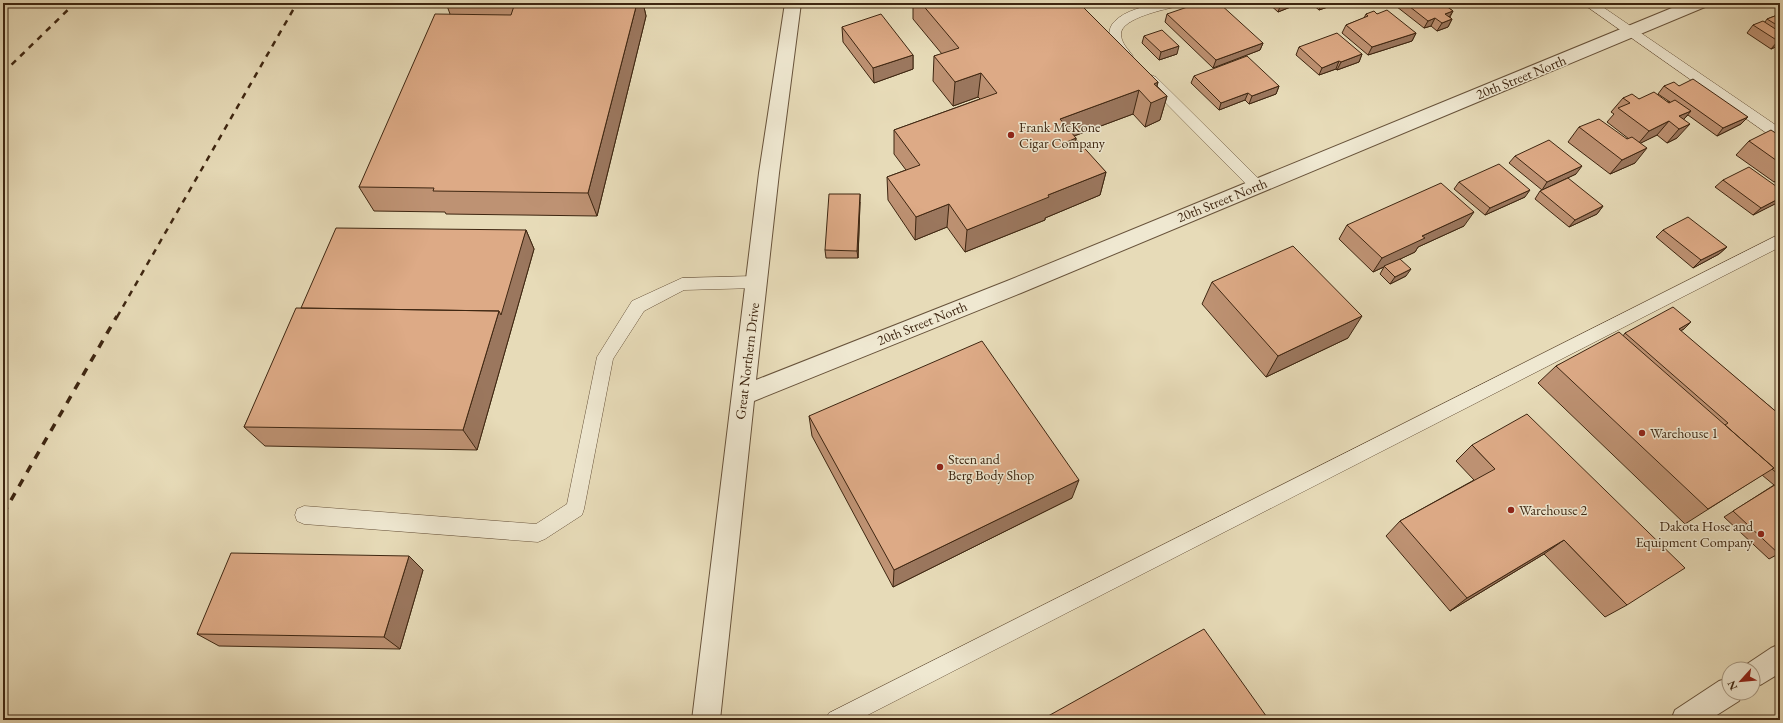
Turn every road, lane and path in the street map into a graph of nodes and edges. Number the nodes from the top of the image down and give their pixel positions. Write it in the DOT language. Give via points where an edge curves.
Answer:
graph roads {
  1 [pos="793,3"];
  2 [pos="1174,3"];
  3 [pos="1588,3"];
  4 [pos="1700,3"];
  5 [pos="1630,32"];
  6 [pos="1780,135"];
  7 [pos="1257,186"];
  8 [pos="1780,240"];
  9 [pos="756,282"];
  10 [pos="744,395"];
  11 [pos="304,516"];
  12 [pos="1780,657"];
  13 [pos="1761,670"];
  14 [pos="1721,696"];
  15 [pos="706,720"];
  16 [pos="836,720"];
  17 [pos="1685,720"];
  1 -- 9 [label="street, Great Northern Drive"];
  2 -- 7 [label="lane" via="1118,23 1114,32 1114,42"];
  3 -- 5 [label="lane"];
  4 -- 5 [label="street, 20th Street North"];
  5 -- 6 [label="lane"];
  5 -- 7 [label="street, 20th Street North"];
  7 -- 10 [label="street, 20th Street North"];
  8 -- 16 [label="lane"];
  9 -- 10 [label="street, Great Northern Drive"];
  9 -- 11 [label="lane" via="682,284 638,306 605,357 575,509 538,533"];
  10 -- 15 [label="street, Great Northern Drive"];
  12 -- 13 [label="street"];
  14 -- 17 [label="street"];
}
